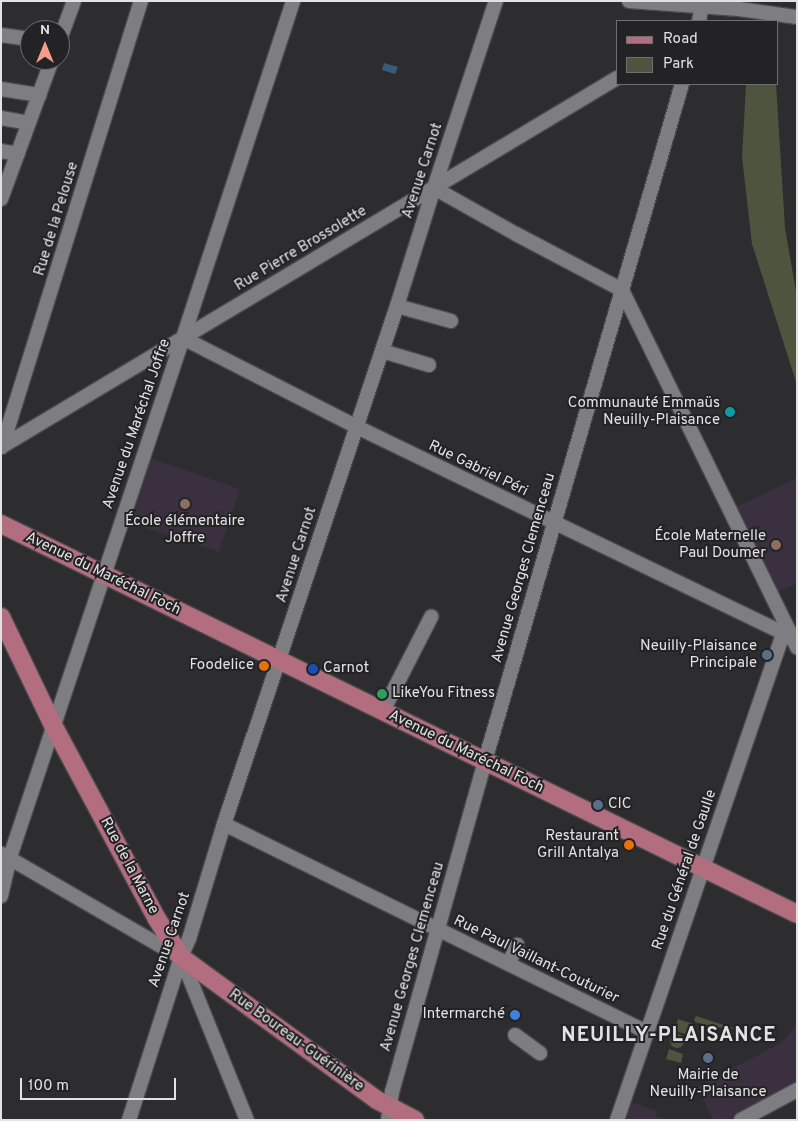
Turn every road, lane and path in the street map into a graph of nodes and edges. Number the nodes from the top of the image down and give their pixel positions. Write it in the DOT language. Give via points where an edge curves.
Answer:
graph roads {
  1 [pos="74,1"];
  2 [pos="142,1"];
  3 [pos="293,1"];
  4 [pos="496,1"];
  5 [pos="628,1"];
  6 [pos="702,4"];
  7 [pos="797,17"];
  8 [pos="67,20"];
  9 [pos="699,20"];
  10 [pos="1,35"];
  11 [pos="20,38"];
  12 [pos="49,70"];
  13 [pos="616,79"];
  14 [pos="682,85"];
  15 [pos="1,89"];
  16 [pos="40,95"];
  17 [pos="1,118"];
  18 [pos="29,122"];
  19 [pos="1,151"];
  20 [pos="18,154"];
  21 [pos="434,188"];
  22 [pos="1,199"];
  23 [pos="622,290"];
  24 [pos="398,306"];
  25 [pos="451,321"];
  26 [pos="183,338"];
  27 [pos="382,351"];
  28 [pos="429,365"];
  29 [pos="357,427"];
  30 [pos="2,447"];
  31 [pos="1,524"];
  32 [pos="554,524"];
  33 [pos="104,574"];
  34 [pos="1,617"];
  35 [pos="431,617"];
  36 [pos="793,642"];
  37 [pos="279,660"];
  38 [pos="383,711"];
  39 [pos="54,725"];
  40 [pos="485,760"];
  41 [pos="224,824"];
  42 [pos="6,856"];
  43 [pos="704,868"];
  44 [pos="1,896"];
  45 [pos="797,914"];
  46 [pos="438,929"];
  47 [pos="517,945"];
  48 [pos="181,957"];
  49 [pos="509,963"];
  50 [pos="646,1032"];
  51 [pos="515,1034"];
  52 [pos="540,1052"];
  53 [pos="797,1090"];
  54 [pos="388,1114"];
  55 [pos="129,1120"];
  56 [pos="247,1120"];
  57 [pos="416,1120"];
  58 [pos="617,1120"];
  59 [pos="741,1120"];
  1 -- 8 [label="street"];
  2 -- 30 [label="street, Rue de la Pelouse"];
  3 -- 26 [label="street, Avenue du Maréchal Joffre"];
  4 -- 21 [label="street, Avenue Carnot"];
  5 -- 6 [label="street"];
  6 -- 7 [label="street"];
  6 -- 9 [label="street"];
  10 -- 11 [label="street"];
  12 -- 16 [label="street"];
  13 -- 21 [label="street, Rue Pierre Brossolette"];
  14 -- 23 [label="street, Avenue Georges Clemenceau"];
  15 -- 16 [label="street"];
  16 -- 18 [label="street"];
  17 -- 18 [label="street"];
  18 -- 20 [label="street"];
  19 -- 20 [label="street"];
  20 -- 22 [label="street"];
  21 -- 23 [label="street"];
  21 -- 24 [label="street, Avenue Carnot"];
  21 -- 26 [label="street, Rue Pierre Brossolette"];
  23 -- 32 [label="street, Avenue Georges Clemenceau"];
  23 -- 36 [label="street"];
  24 -- 25 [label="street"];
  24 -- 27 [label="street, Avenue Carnot"];
  26 -- 29 [label="street, Rue Gabriel Péri"];
  26 -- 30 [label="street, Rue Pierre Brossolette"];
  26 -- 33 [label="street, Avenue du Maréchal Joffre"];
  27 -- 28 [label="street"];
  27 -- 29 [label="street, Avenue Carnot"];
  29 -- 32 [label="street, Rue Gabriel Péri"];
  29 -- 37 [label="street, Avenue Carnot"];
  31 -- 33 [label="main road, Avenue du Maréchal Foch"];
  32 -- 36 [label="street, Rue Gabriel Péri"];
  32 -- 40 [label="street, Avenue Georges Clemenceau"];
  33 -- 37 [label="main road, Avenue du Maréchal Foch"];
  33 -- 39 [label="street, Avenue du Maréchal Joffre"];
  34 -- 39 [label="main road, Rue de la Marne"];
  35 -- 38 [label="street"];
  36 -- 43 [label="street, Rue du Général de Gaulle" via="781,640"];
  37 -- 38 [label="main road, Avenue du Maréchal Foch"];
  37 -- 41 [label="street, Avenue Carnot"];
  38 -- 40 [label="main road, Avenue du Maréchal Foch"];
  39 -- 42 [label="street, Avenue du Maréchal Joffre"];
  39 -- 48 [label="main road, Rue de la Marne" via="157,919"];
  40 -- 43 [label="main road, Avenue du Maréchal Foch"];
  40 -- 46 [label="street, Avenue Georges Clemenceau"];
  41 -- 46 [label="street, Rue Paul Vaillant-Couturier"];
  41 -- 48 [label="street, Avenue Carnot"];
  42 -- 44 [label="street, Avenue du Maréchal Joffre"];
  42 -- 48 [label="street"];
  43 -- 45 [label="main road, Avenue du Maréchal Foch"];
  43 -- 50 [label="street, Rue du Général de Gaulle"];
  46 -- 49 [label="street, Rue Paul Vaillant-Couturier"];
  46 -- 54 [label="street, Avenue Georges Clemenceau"];
  47 -- 49 [label="street"];
  48 -- 54 [label="main road, Rue Boureau-Guérinière"];
  48 -- 55 [label="street, Avenue Carnot"];
  48 -- 56 [label="street, Rue de la Marne"];
  49 -- 50 [label="street, Rue Paul Vaillant-Couturier"];
  50 -- 58 [label="street, Rue du Général de Gaulle"];
  51 -- 52 [label="street"];
  53 -- 59 [label="street"];
  54 -- 57 [label="main road, Rue Boureau-Guérinière"];
}
